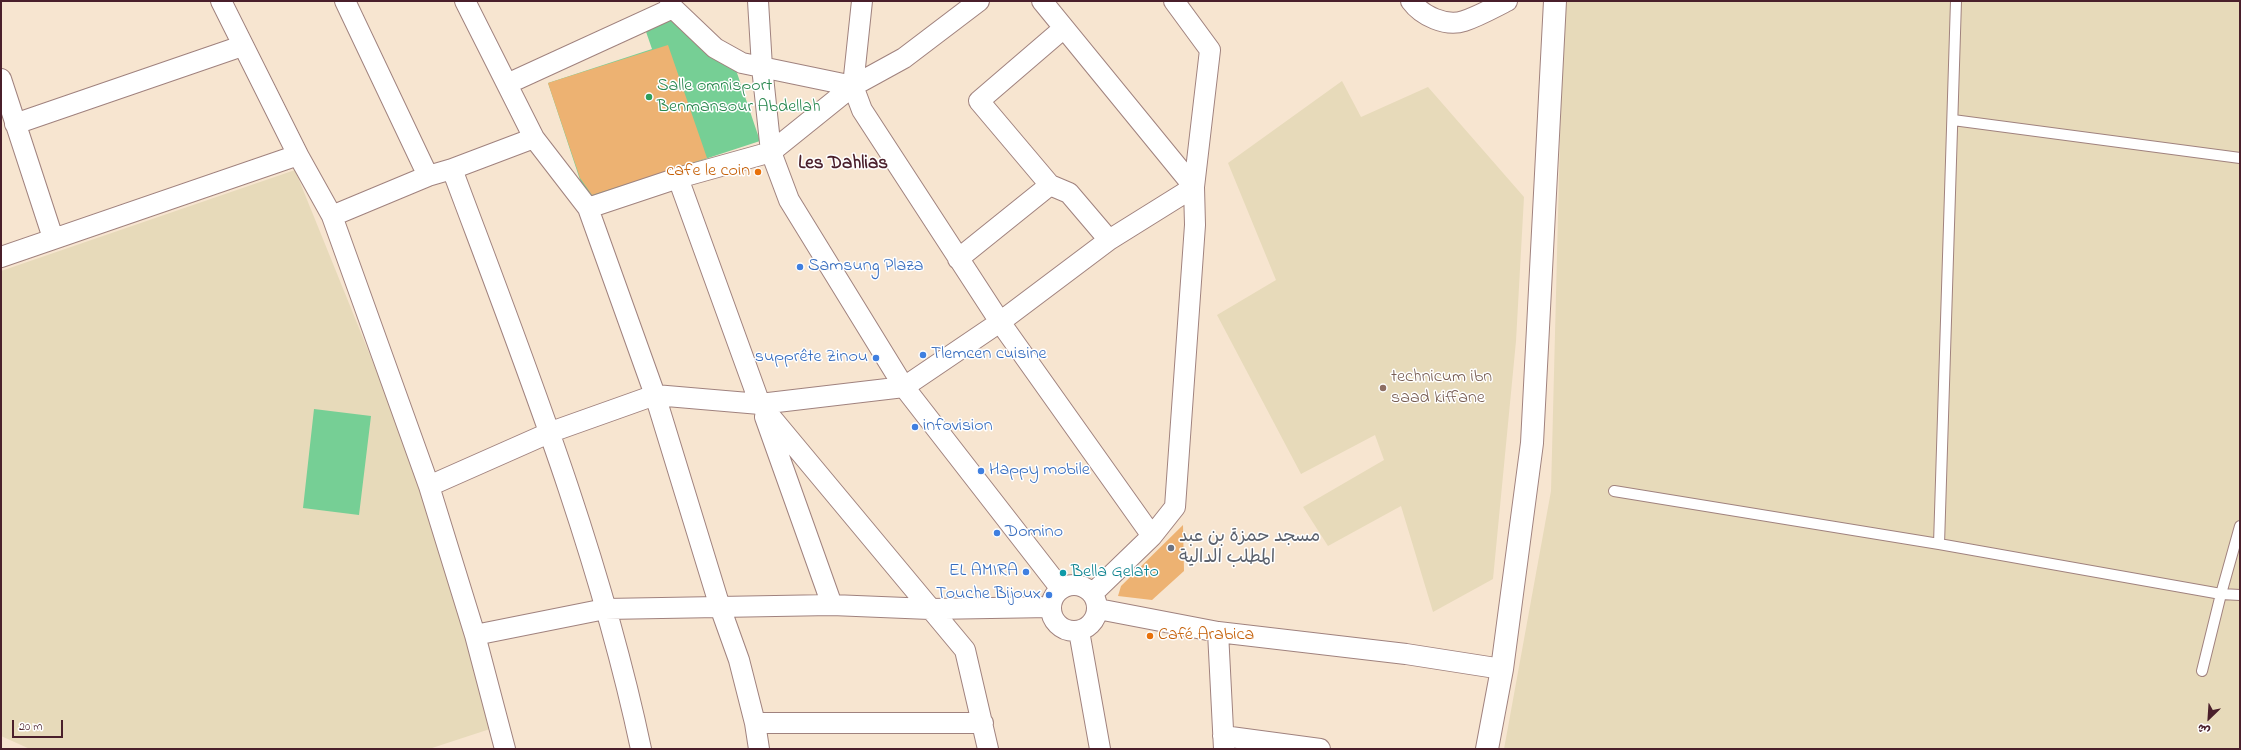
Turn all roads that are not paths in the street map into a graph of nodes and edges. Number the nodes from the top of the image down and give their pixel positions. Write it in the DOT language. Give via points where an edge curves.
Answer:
graph roads {
  1 [pos="221,1"];
  2 [pos="345,1"];
  3 [pos="465,1"];
  4 [pos="758,1"];
  5 [pos="862,1"];
  6 [pos="979,1"];
  7 [pos="1042,1"];
  8 [pos="1174,1"];
  9 [pos="1411,1"];
  10 [pos="1507,1"];
  11 [pos="1555,1"];
  12 [pos="1956,1"];
  13 [pos="672,5"];
  14 [pos="1064,28"];
  15 [pos="242,46"];
  16 [pos="762,67"];
  17 [pos="1,79"];
  18 [pos="507,84"];
  19 [pos="853,86"];
  20 [pos="1953,120"];
  21 [pos="15,124"];
  22 [pos="534,138"];
  23 [pos="771,152"];
  24 [pos="298,155"];
  25 [pos="2240,158"];
  26 [pos="452,169"];
  27 [pos="428,176"];
  28 [pos="678,178"];
  29 [pos="1050,185"];
  30 [pos="1194,187"];
  31 [pos="588,208"];
  32 [pos="332,216"];
  33 [pos="53,238"];
  34 [pos="1109,240"];
  35 [pos="1,257"];
  36 [pos="958,259"];
  37 [pos="1000,322"];
  38 [pos="904,387"];
  39 [pos="655,395"];
  40 [pos="760,404"];
  41 [pos="551,432"];
  42 [pos="429,486"];
  43 [pos="1614,491"];
  44 [pos="2240,526"];
  45 [pos="1152,536"];
  46 [pos="1940,544"];
  47 [pos="1061,589"];
  48 [pos="2220,594"];
  49 [pos="2240,595"];
  50 [pos="1095,601"];
  51 [pos="832,605"];
  52 [pos="720,607"];
  53 [pos="1051,607"];
  54 [pos="605,609"];
  55 [pos="930,609"];
  56 [pos="1079,631"];
  57 [pos="1218,632"];
  58 [pos="475,635"];
  59 [pos="1502,669"];
  60 [pos="2202,671"];
  61 [pos="755,723"];
  62 [pos="983,723"];
  63 [pos="1224,742"];
  64 [pos="505,749"];
  65 [pos="641,749"];
  66 [pos="759,749"];
  67 [pos="988,749"];
  68 [pos="1100,749"];
  69 [pos="1320,749"];
  70 [pos="1486,749"];
  1 -- 15 [label="street"];
  2 -- 27 [label="street"];
  3 -- 18 [label="street"];
  4 -- 16 [label="street"];
  5 -- 19 [label="street"];
  6 -- 19 [label="street" via="904,58"];
  7 -- 14 [label="street"];
  8 -- 30 [label="street" via="1210,50"];
  9 -- 10 [label="street" via="1422,13 1448,22 1463,22"];
  11 -- 59 [label="street" via="1532,444"];
  12 -- 20 [label="lane"];
  13 -- 16 [label="street" via="715,48 742,63"];
  13 -- 18 [label="street"];
  14 -- 29 [label="street" via="979,101"];
  14 -- 30 [label="street"];
  15 -- 21 [label="street"];
  15 -- 24 [label="street"];
  16 -- 19 [label="street"];
  16 -- 23 [label="street"];
  17 -- 21 [label="street"];
  18 -- 22 [label="street"];
  19 -- 23 [label="street"];
  19 -- 36 [label="street" via="862,110"];
  20 -- 25 [label="lane"];
  20 -- 46 [label="lane"];
  21 -- 33 [label="street"];
  22 -- 26 [label="street"];
  22 -- 31 [label="street"];
  23 -- 28 [label="street"];
  23 -- 38 [label="street" via="789,200"];
  24 -- 32 [label="street"];
  24 -- 33 [label="street"];
  26 -- 27 [label="street"];
  26 -- 41 [label="street"];
  27 -- 32 [label="street"];
  28 -- 31 [label="street"];
  28 -- 40 [label="street"];
  29 -- 34 [label="street" via="1069,193"];
  29 -- 36 [label="street"];
  30 -- 34 [label="street"];
  30 -- 45 [label="street" via="1195,225 1175,507"];
  31 -- 39 [label="street"];
  32 -- 42 [label="street"];
  33 -- 35 [label="street"];
  34 -- 37 [label="street"];
  36 -- 37 [label="street"];
  37 -- 38 [label="street"];
  37 -- 45 [label="street"];
  38 -- 40 [label="street"];
  38 -- 47 [label="street"];
  39 -- 40 [label="street"];
  39 -- 41 [label="street"];
  39 -- 52 [label="street"];
  40 -- 51 [label="street"];
  40 -- 55 [label="street"];
  41 -- 42 [label="street"];
  41 -- 54 [label="street"];
  42 -- 58 [label="street"];
  43 -- 46 [label="lane"];
  44 -- 48 [label="lane"];
  45 -- 50 [label="street"];
  46 -- 48 [label="lane"];
  47 -- 50 [label="street" via="1074,584 1088,588"];
  47 -- 53 [label="street" via="1052,600"];
  48 -- 49 [label="lane"];
  48 -- 60 [label="lane"];
  50 -- 56 [label="street" via="1092,623"];
  50 -- 57 [label="street"];
  51 -- 52 [label="street"];
  51 -- 55 [label="street"];
  52 -- 54 [label="street"];
  52 -- 61 [label="street" via="739,660"];
  53 -- 55 [label="street"];
  53 -- 56 [label="street" via="1054,620 1059,625 1065,629"];
  54 -- 58 [label="street"];
  54 -- 65 [label="street" via="626,678"];
  55 -- 62 [label="street" via="965,650"];
  56 -- 68 [label="street"];
  57 -- 59 [label="street" via="1406,654"];
  57 -- 63 [label="street"];
  58 -- 64 [label="street"];
  59 -- 70 [label="street"];
  61 -- 62 [label="street"];
  61 -- 66 [label="street"];
  62 -- 67 [label="street"];
  63 -- 69 [label="street"];
}
